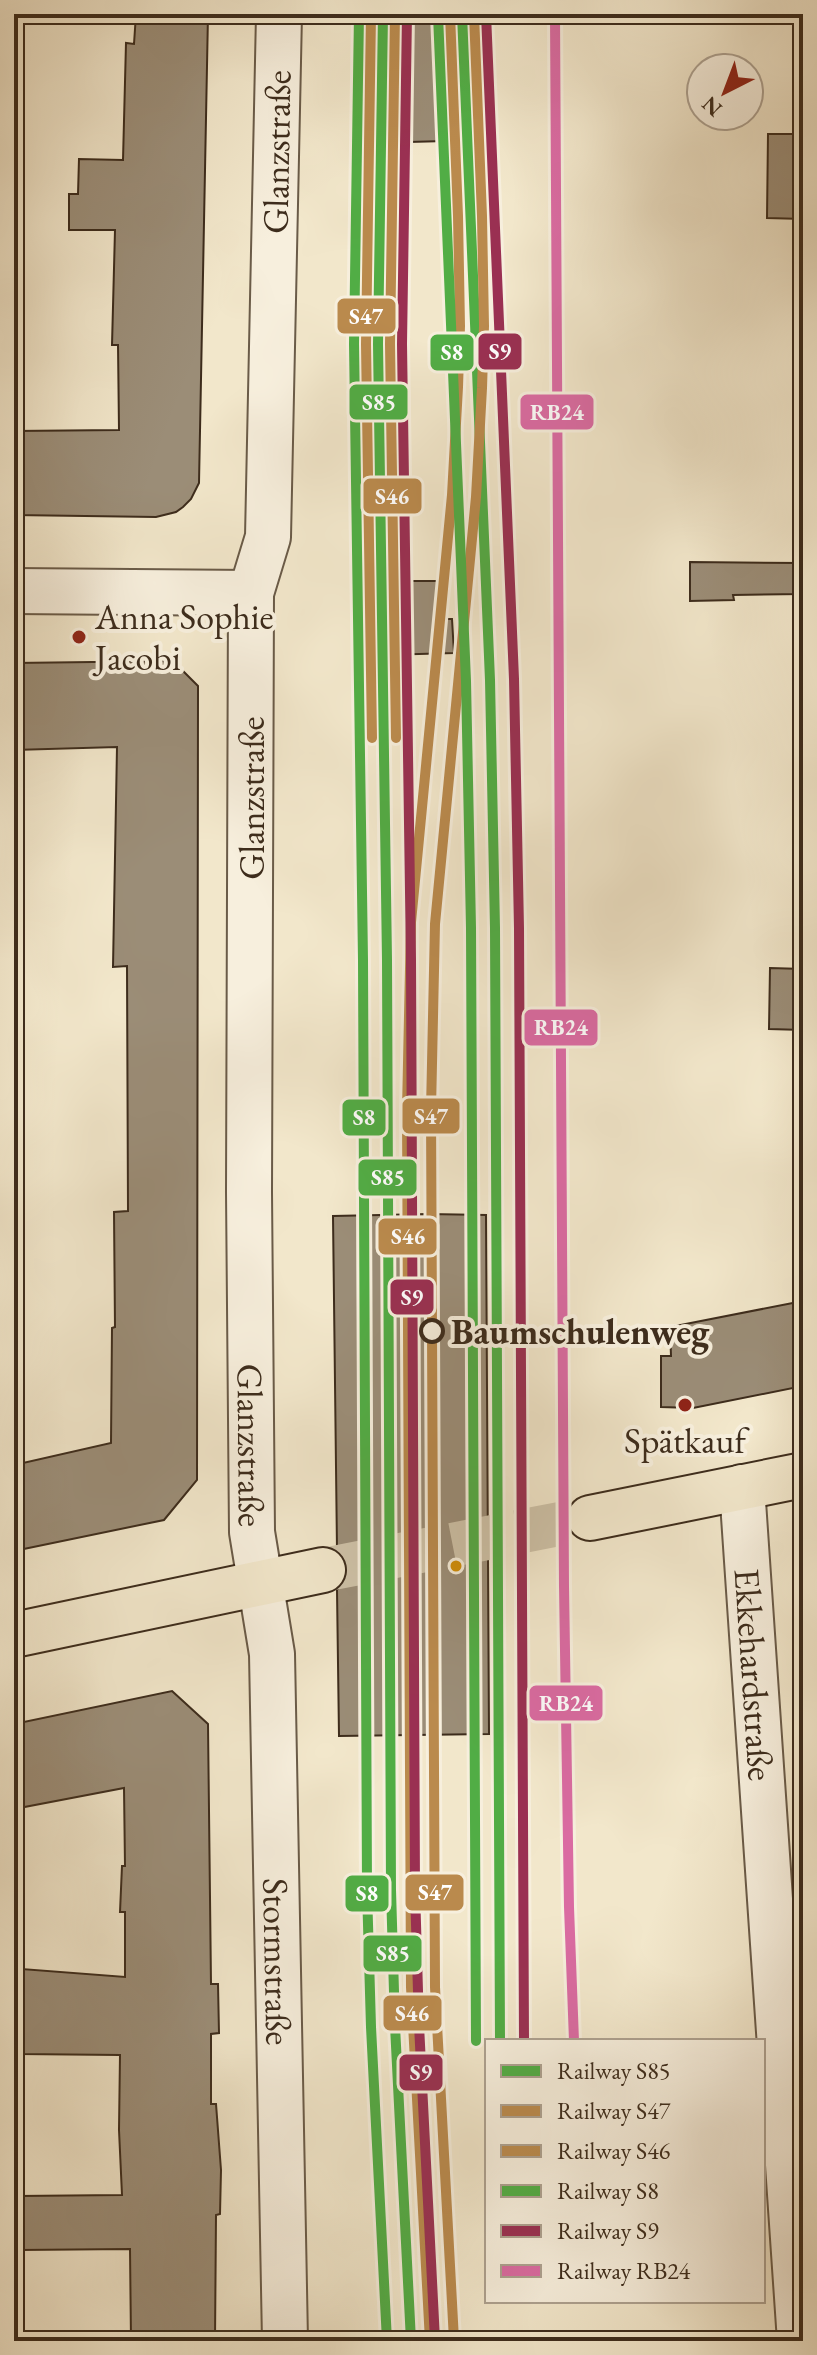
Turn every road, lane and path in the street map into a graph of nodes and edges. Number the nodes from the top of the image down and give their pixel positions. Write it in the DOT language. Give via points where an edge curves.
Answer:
graph roads {
  1 [pos="279,14"];
  2 [pos="14,591"];
  3 [pos="251,593"];
  4 [pos="803,1475"];
  5 [pos="742,1487"];
  6 [pos="590,1518"];
  7 [pos="323,1570"];
  8 [pos="260,1583"];
  9 [pos="14,1635"];
  10 [pos="792,2074"];
  11 [pos="285,2341"];
  12 [pos="800,2341"];
  1 -- 3 [label="street, Glanzstraße" via="268,537"];
  2 -- 3 [label="street"];
  3 -- 8 [label="street, Glanzstraße" via="250,1357 252,1532"];
  4 -- 5 [label="main road"];
  5 -- 6 [label="main road"];
  5 -- 10 [label="street, Ekkehardstraße"];
  7 -- 8 [label="main road"];
  8 -- 9 [label="main road"];
  8 -- 11 [label="street, Stormstraße" via="272,1664"];
  10 -- 12 [label="street, Ekkehardstraße"];
}
